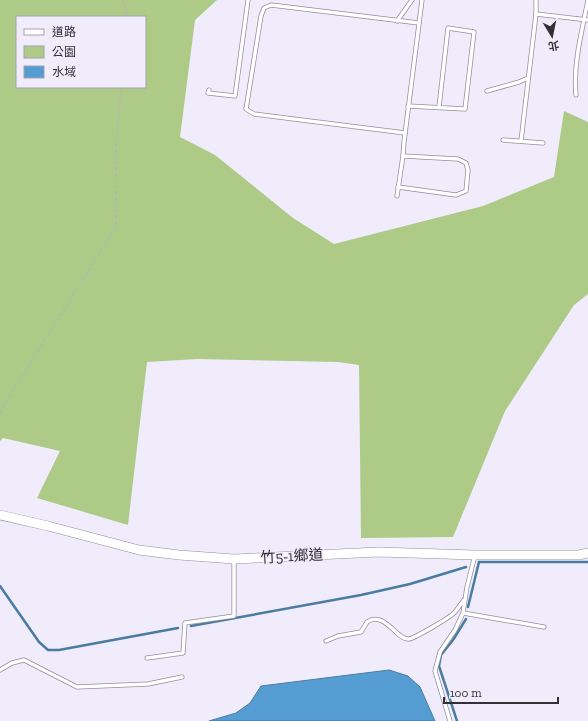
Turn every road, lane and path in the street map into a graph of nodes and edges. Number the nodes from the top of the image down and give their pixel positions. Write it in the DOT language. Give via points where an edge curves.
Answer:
graph roads {
  1 [pos="123,0"];
  2 [pos="248,0"];
  3 [pos="412,0"];
  4 [pos="422,0"];
  5 [pos="536,0"];
  6 [pos="588,0"];
  7 [pos="536,14"];
  8 [pos="127,16"];
  9 [pos="586,20"];
  10 [pos="397,21"];
  11 [pos="419,23"];
  12 [pos="528,78"];
  13 [pos="121,88"];
  14 [pos="209,90"];
  15 [pos="487,91"];
  16 [pos="576,95"];
  17 [pos="408,106"];
  18 [pos="439,107"];
  19 [pos="405,133"];
  20 [pos="504,140"];
  21 [pos="521,141"];
  22 [pos="543,143"];
  23 [pos="403,156"];
  24 [pos="398,187"];
  25 [pos="397,196"];
  26 [pos="0,412"];
  27 [pos="0,515"];
  28 [pos="588,553"];
  29 [pos="475,554"];
  30 [pos="234,559"];
  31 [pos="465,599"];
  32 [pos="463,612"];
  33 [pos="544,627"];
  34 [pos="326,641"];
  35 [pos="147,658"];
  36 [pos="0,670"];
  37 [pos="182,677"];
  38 [pos="450,721"];
  1 -- 8 [label="path"];
  2 -- 14 [label="lane" via="235,96 208,93"];
  3 -- 10 [label="lane"];
  4 -- 11 [label="lane"];
  5 -- 7 [label="lane"];
  6 -- 9 [label="lane"];
  7 -- 9 [label="lane"];
  7 -- 12 [label="lane"];
  9 -- 16 [label="lane" via="580,35 575,77"];
  10 -- 11 [label="lane"];
  10 -- 19 [label="lane" via="271,5 264,8 246,109 254,114"];
  11 -- 17 [label="lane"];
  12 -- 15 [label="lane"];
  12 -- 21 [label="lane"];
  13 -- 26 [label="path" via="116,146 116,227"];
  17 -- 18 [label="lane"];
  17 -- 19 [label="lane"];
  18 -- 18 [label="lane" via="465,109 474,32 448,28"];
  19 -- 23 [label="lane"];
  20 -- 21 [label="lane"];
  21 -- 22 [label="lane"];
  23 -- 24 [label="lane"];
  23 -- 24 [label="lane" via="458,159 466,163 466,191 456,195"];
  24 -- 25 [label="lane"];
  27 -- 30 [label="street, 竹5-1鄉道" via="139,550"];
  28 -- 29 [label="street, 竹5-1鄉道"];
  29 -- 30 [label="street, 竹5-1鄉道" via="378,552"];
  29 -- 31 [label="lane"];
  30 -- 35 [label="lane" via="234,616 185,623 183,653"];
  31 -- 32 [label="lane"];
  31 -- 34 [label="lane" via="454,613 409,639 404,638 385,622 373,619 367,622 361,632"];
  32 -- 33 [label="lane"];
  32 -- 38 [label="lane" via="455,630 440,652 435,671"];
  36 -- 37 [label="lane" via="24,660 77,687 148,684"];
}
